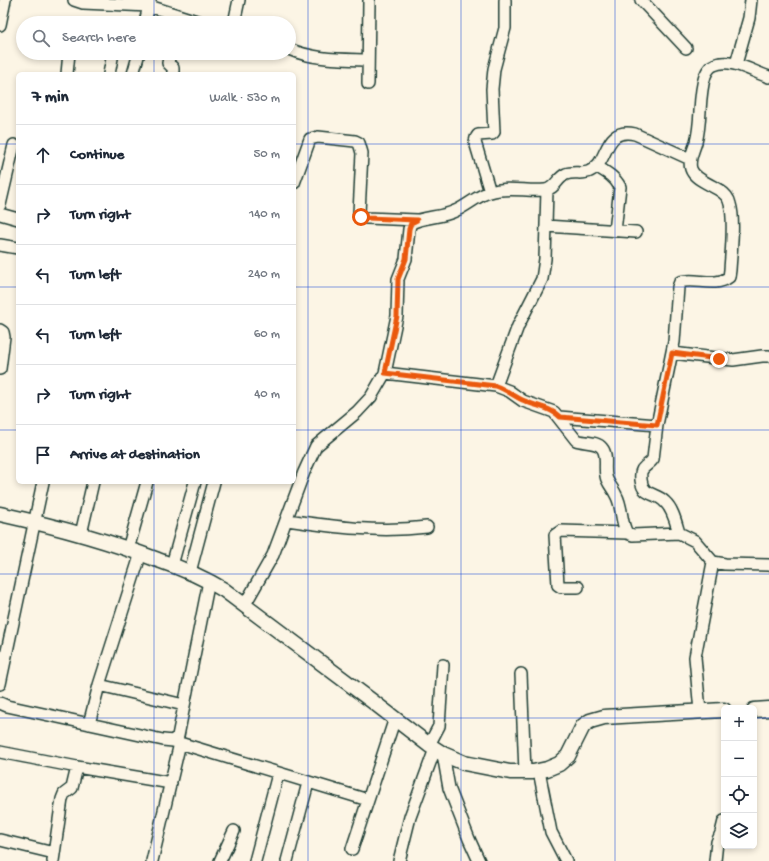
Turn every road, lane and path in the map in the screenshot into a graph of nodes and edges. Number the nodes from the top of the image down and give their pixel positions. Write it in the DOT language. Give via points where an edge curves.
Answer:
graph roads {
  1 [pos="5,0"];
  2 [pos="74,0"];
  3 [pos="239,0"];
  4 [pos="368,0"];
  5 [pos="505,0"];
  6 [pos="642,0"];
  7 [pos="751,0"];
  8 [pos="150,3"];
  9 [pos="147,16"];
  10 [pos="174,16"];
  11 [pos="236,16"];
  12 [pos="0,25"];
  13 [pos="686,48"];
  14 [pos="296,51"];
  15 [pos="68,60"];
  16 [pos="112,60"];
  17 [pos="137,60"];
  18 [pos="169,60"];
  19 [pos="368,60"];
  20 [pos="736,64"];
  21 [pos="67,72"];
  22 [pos="109,72"];
  23 [pos="134,72"];
  24 [pos="173,72"];
  25 [pos="769,77"];
  26 [pos="368,84"];
  27 [pos="14,145"];
  28 [pos="690,159"];
  29 [pos="596,166"];
  30 [pos="296,176"];
  31 [pos="547,190"];
  32 [pos="490,192"];
  33 [pos="0,205"];
  34 [pos="0,214"];
  35 [pos="16,218"];
  36 [pos="417,220"];
  37 [pos="546,226"];
  38 [pos="615,231"];
  39 [pos="636,232"];
  40 [pos="0,245"];
  41 [pos="16,248"];
  42 [pos="0,330"];
  43 [pos="672,353"];
  44 [pos="769,356"];
  45 [pos="0,369"];
  46 [pos="385,373"];
  47 [pos="496,386"];
  48 [pos="560,417"];
  49 [pos="657,425"];
  50 [pos="43,484"];
  51 [pos="93,484"];
  52 [pos="147,484"];
  53 [pos="194,484"];
  54 [pos="213,484"];
  55 [pos="0,514"];
  56 [pos="287,520"];
  57 [pos="34,522"];
  58 [pos="427,528"];
  59 [pos="627,533"];
  60 [pos="81,534"];
  61 [pos="680,534"];
  62 [pos="134,551"];
  63 [pos="714,562"];
  64 [pos="172,565"];
  65 [pos="769,565"];
  66 [pos="190,572"];
  67 [pos="209,580"];
  68 [pos="578,587"];
  69 [pos="244,606"];
  70 [pos="443,665"];
  71 [pos="521,674"];
  72 [pos="0,684"];
  73 [pos="99,684"];
  74 [pos="0,704"];
  75 [pos="184,705"];
  76 [pos="769,709"];
  77 [pos="721,710"];
  78 [pos="757,710"];
  79 [pos="700,711"];
  80 [pos="395,718"];
  81 [pos="89,724"];
  82 [pos="177,742"];
  83 [pos="436,750"];
  84 [pos="0,752"];
  85 [pos="77,767"];
  86 [pos="532,772"];
  87 [pos="278,774"];
  88 [pos="170,783"];
  89 [pos="308,783"];
  90 [pos="368,800"];
  91 [pos="234,831"];
  92 [pos="721,833"];
  93 [pos="0,840"];
  94 [pos="352,849"];
  95 [pos="53,857"];
  96 [pos="152,861"];
  97 [pos="220,861"];
  98 [pos="255,861"];
  99 [pos="287,861"];
  100 [pos="399,861"];
  101 [pos="479,861"];
  102 [pos="566,861"];
  103 [pos="715,861"];
  1 -- 12 [label="street"];
  2 -- 8 [label="street" via="83,3"];
  3 -- 11 [label="street"];
  4 -- 19 [label="street"];
  5 -- 32 [label="street" via="505,28 494,69 492,89 494,132 478,135 475,142"];
  6 -- 13 [label="street"];
  7 -- 20 [label="street" via="749,18"];
  8 -- 9 [label="street"];
  8 -- 10 [label="street"];
  14 -- 19 [label="street" via="318,57"];
  15 -- 21 [label="street"];
  16 -- 22 [label="street"];
  17 -- 23 [label="street"];
  18 -- 24 [label="street"];
  19 -- 26 [label="street"];
  20 -- 25 [label="street"];
  20 -- 28 [label="street" via="715,64 709,68 705,76 697,140"];
  27 -- 33 [label="street"];
  28 -- 29 [label="street" via="627,132 611,141"];
  28 -- 43 [label="street" via="690,168 694,175 721,190 730,202 730,270 729,277 724,281 680,282"];
  29 -- 31 [label="street" via="590,171 566,174"];
  29 -- 38 [label="street" via="617,181 620,187"];
  30 -- 36 [label="street" via="310,139 318,137 355,141 360,143 362,152 359,213 361,217"];
  31 -- 32 [label="street" via="510,189"];
  31 -- 37 [label="street"];
  32 -- 36 [label="street" via="446,215"];
  34 -- 35 [label="street"];
  36 -- 46 [label="street" via="411,223 409,229 406,259 398,279 397,316"];
  37 -- 38 [label="street"];
  37 -- 47 [label="street" via="546,259 542,280 518,326"];
  38 -- 39 [label="street"];
  40 -- 41 [label="street"];
  42 -- 45 [label="street" via="4,337"];
  43 -- 44 [label="street" via="733,360"];
  43 -- 49 [label="street"];
  46 -- 47 [label="street"];
  46 -- 56 [label="street" via="371,397 357,412 316,446"];
  47 -- 48 [label="street"];
  48 -- 49 [label="street"];
  48 -- 59 [label="street" via="576,440 602,448 606,476 617,496"];
  49 -- 61 [label="street" via="653,459 642,470 642,485 645,490 665,501"];
  50 -- 57 [label="street"];
  51 -- 60 [label="street"];
  52 -- 62 [label="street"];
  53 -- 64 [label="street"];
  54 -- 66 [label="street"];
  55 -- 57 [label="main road"];
  56 -- 58 [label="street" via="364,529"];
  56 -- 69 [label="street" via="268,565"];
  57 -- 60 [label="main road"];
  57 -- 72 [label="street"];
  59 -- 61 [label="street"];
  59 -- 68 [label="street" via="561,531 555,535 558,585"];
  60 -- 62 [label="main road"];
  61 -- 63 [label="street" via="695,541"];
  62 -- 64 [label="main road"];
  62 -- 73 [label="street"];
  63 -- 65 [label="street"];
  63 -- 79 [label="street" via="695,657"];
  64 -- 66 [label="main road"];
  66 -- 67 [label="main road"];
  67 -- 69 [label="main road"];
  67 -- 75 [label="street"];
  69 -- 80 [label="main road"];
  70 -- 83 [label="street"];
  71 -- 86 [label="street"];
  73 -- 75 [label="street"];
  73 -- 81 [label="street"];
  74 -- 81 [label="street"];
  75 -- 82 [label="street"];
  76 -- 78 [label="main road"];
  77 -- 79 [label="main road"];
  79 -- 86 [label="main road" via="604,717 590,721 583,726 568,756 560,764"];
  80 -- 83 [label="main road"];
  80 -- 90 [label="street"];
  81 -- 82 [label="street"];
  82 -- 87 [label="street"];
  82 -- 88 [label="street"];
  83 -- 86 [label="main road" via="464,763 488,769"];
  83 -- 100 [label="street" via="410,817"];
  83 -- 101 [label="street"];
  84 -- 85 [label="street"];
  85 -- 88 [label="street"];
  85 -- 95 [label="street" via="72,788 62,799"];
  86 -- 102 [label="street" via="548,825"];
  87 -- 89 [label="street"];
  87 -- 98 [label="street"];
  88 -- 96 [label="street"];
  89 -- 90 [label="street"];
  89 -- 99 [label="street"];
  90 -- 94 [label="street"];
  91 -- 97 [label="street"];
  92 -- 103 [label="street" via="717,842"];
  93 -- 95 [label="street"];
}
